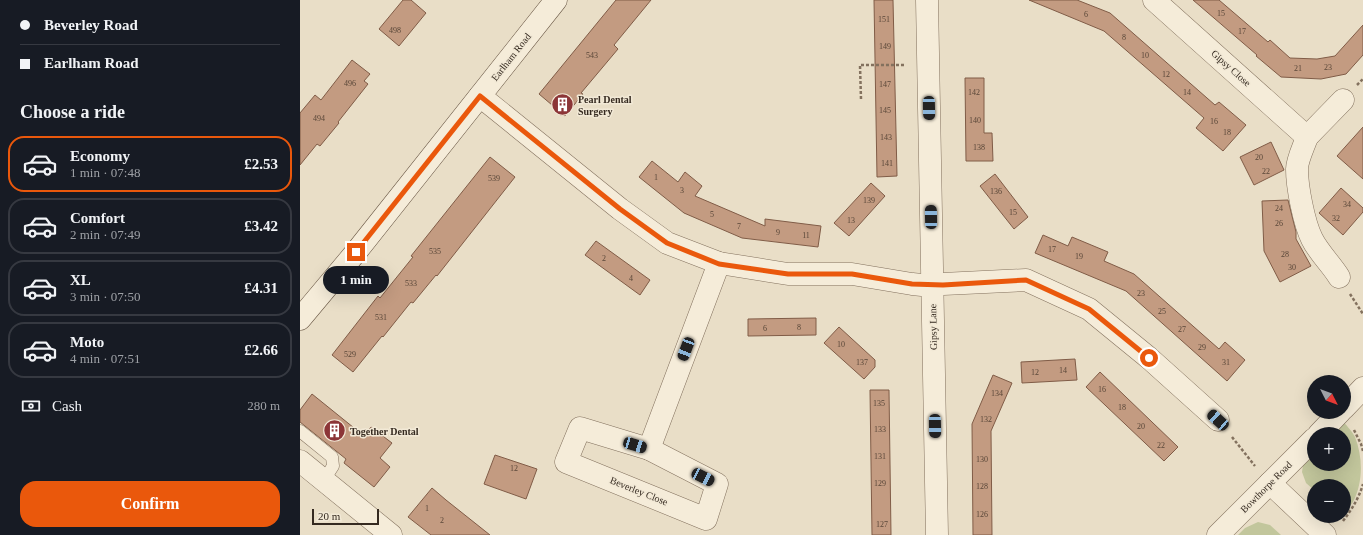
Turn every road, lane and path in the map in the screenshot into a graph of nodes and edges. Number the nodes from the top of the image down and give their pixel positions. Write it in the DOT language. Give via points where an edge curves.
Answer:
graph roads {
  1 [pos="556,0"];
  2 [pos="927,0"];
  3 [pos="1154,0"];
  4 [pos="908,65"];
  5 [pos="480,96"];
  6 [pos="861,99"];
  7 [pos="1343,100"];
  8 [pos="1307,137"];
  9 [pos="719,264"];
  10 [pos="1339,277"];
  11 [pos="932,285"];
  12 [pos="300,319"];
  13 [pos="1363,388"];
  14 [pos="1351,401"];
  15 [pos="1333,419"];
  16 [pos="1218,420"];
  17 [pos="1326,427"];
  18 [pos="300,431"];
  19 [pos="1307,446"];
  20 [pos="648,449"];
  21 [pos="300,461"];
  22 [pos="324,480"];
  23 [pos="1270,482"];
  24 [pos="1363,484"];
  25 [pos="1351,511"];
  26 [pos="386,531"];
  27 [pos="937,535"];
  28 [pos="1218,535"];
  29 [pos="1325,535"];
  1 -- 5 [label="street, Earlham Road"];
  2 -- 11 [label="street, Gipsy Lane"];
  3 -- 8 [label="street, Gipsy Close"];
  4 -- 6 [label="path" via="860,65"];
  5 -- 9 [label="street" via="620,209 667,243"];
  5 -- 12 [label="street, Earlham Road"];
  7 -- 8 [label="street"];
  8 -- 10 [label="street" via="1297,168 1306,220 1313,240"];
  9 -- 11 [label="street" via="788,274 852,274"];
  9 -- 20 [label="street"];
  11 -- 16 [label="street" via="1026,280 1089,309"];
  11 -- 27 [label="street, Gipsy Lane"];
  13 -- 14 [label="street"];
  15 -- 17 [label="street"];
  16 -- 23 [label="path"];
  18 -- 22 [label="lane" via="332,457 334,466"];
  19 -- 23 [label="street, Bowthorpe Road"];
  20 -- 20 [label="street, Beverley Close" via="716,484 706,519 566,462 580,428"];
  21 -- 22 [label="street"];
  22 -- 26 [label="street"];
  23 -- 28 [label="street, Bowthorpe Road"];
  23 -- 29 [label="street"];
  24 -- 25 [label="path"];
}
